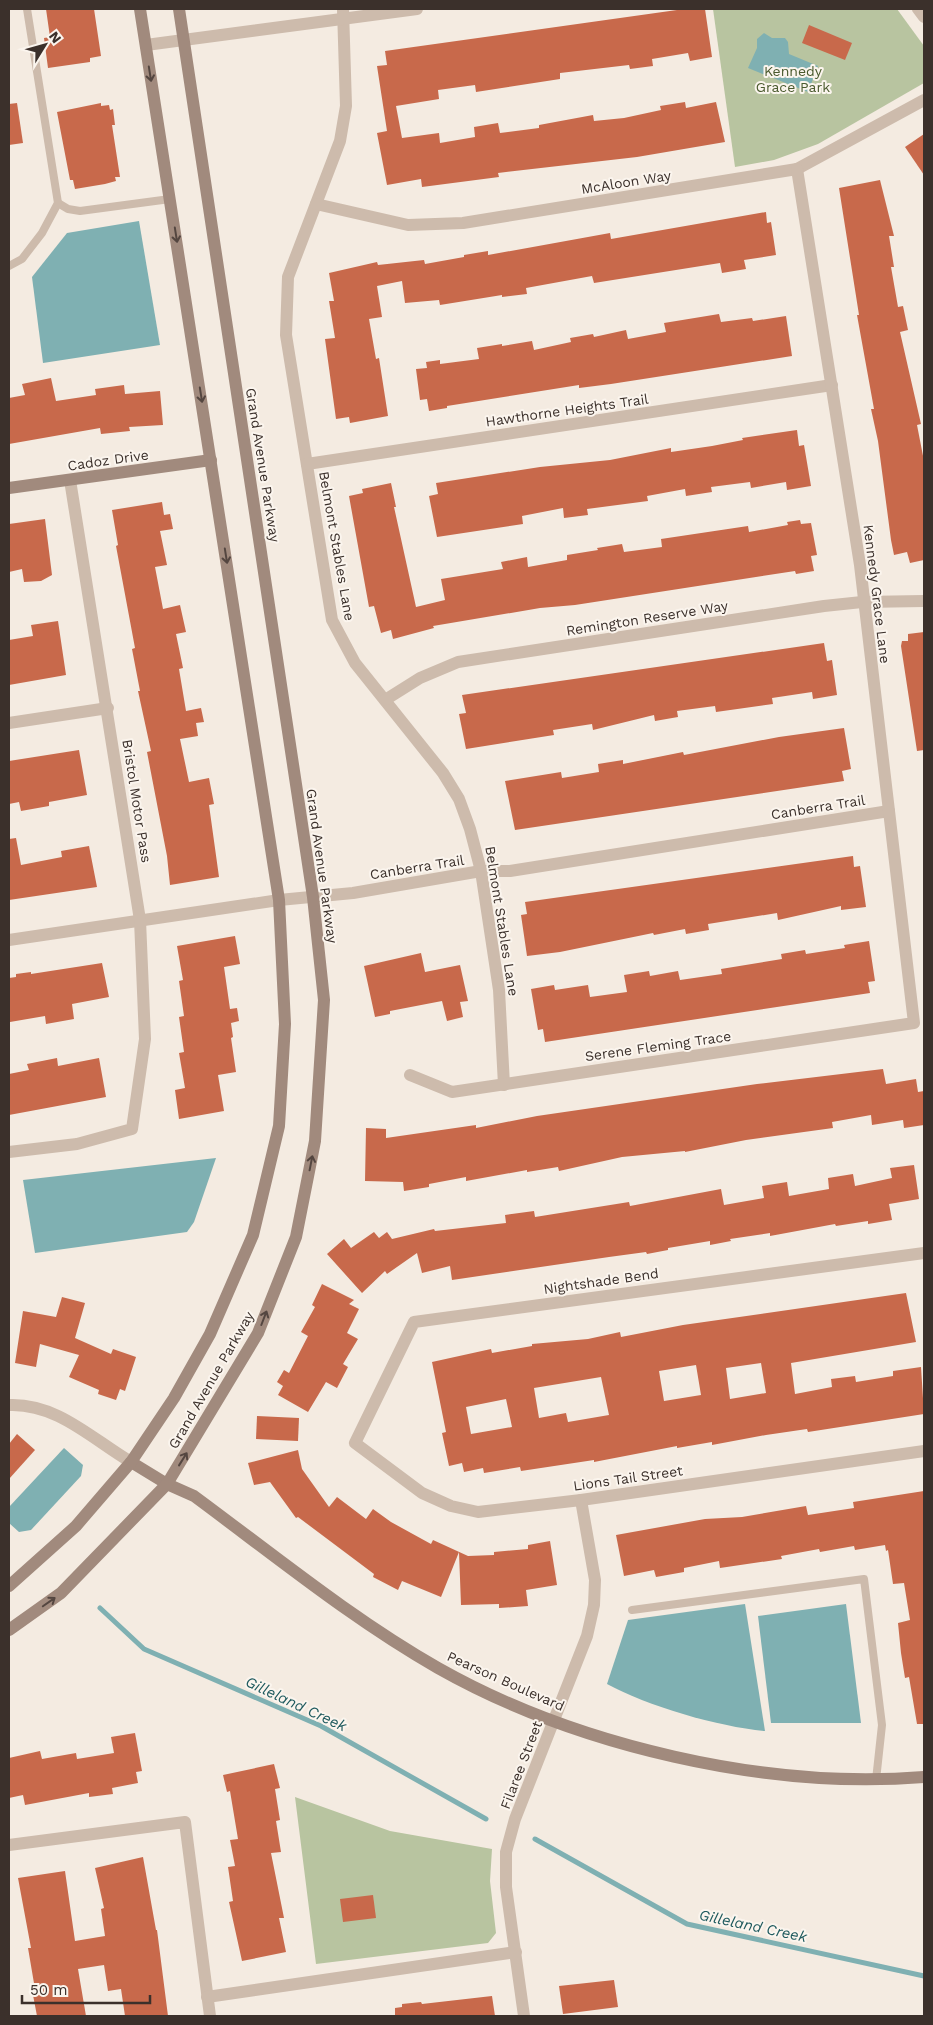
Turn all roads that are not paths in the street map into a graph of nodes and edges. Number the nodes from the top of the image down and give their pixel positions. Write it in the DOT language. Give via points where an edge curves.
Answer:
graph roads {
  1 [pos="27,9"];
  2 [pos="140,9"];
  3 [pos="179,9"];
  4 [pos="417,9"];
  5 [pos="918,9"];
  6 [pos="344,14"];
  7 [pos="924,17"];
  8 [pos="184,39"];
  9 [pos="146,45"];
  10 [pos="924,100"];
  11 [pos="797,169"];
  12 [pos="170,199"];
  13 [pos="58,203"];
  14 [pos="316,204"];
  15 [pos="9,266"];
  16 [pos="832,385"];
  17 [pos="211,460"];
  18 [pos="307,464"];
  19 [pos="70,480"];
  20 [pos="9,488"];
  21 [pos="924,601"];
  22 [pos="862,602"];
  23 [pos="384,700"];
  24 [pos="108,708"];
  25 [pos="9,723"];
  26 [pos="889,811"];
  27 [pos="482,871"];
  28 [pos="313,897"];
  29 [pos="280,900"];
  30 [pos="140,920"];
  31 [pos="9,940"];
  32 [pos="914,1023"];
  33 [pos="410,1075"];
  34 [pos="504,1084"];
  35 [pos="9,1152"];
  36 [pos="924,1253"];
  37 [pos="9,1405"];
  38 [pos="355,1443"];
  39 [pos="924,1451"];
  40 [pos="131,1462"];
  41 [pos="167,1484"];
  42 [pos="581,1500"];
  43 [pos="9,1586"];
  44 [pos="632,1610"];
  45 [pos="9,1630"];
  46 [pos="554,1720"];
  47 [pos="924,1777"];
  48 [pos="876,1780"];
  49 [pos="9,1845"];
  50 [pos="516,1952"];
  51 [pos="207,1997"];
  52 [pos="210,2016"];
  53 [pos="524,2016"];
  1 -- 13 [label="lane"];
  2 -- 9 [label="street, Grand Avenue Parkway"];
  3 -- 8 [label="street, Grand Avenue Parkway"];
  4 -- 6 [label="street"];
  5 -- 7 [label="street"];
  6 -- 8 [label="street"];
  6 -- 14 [label="street, Belmont Stables Lane" via="346,106 340,141"];
  8 -- 9 [label="street"];
  8 -- 28 [label="street, Grand Avenue Parkway"];
  9 -- 12 [label="street, Grand Avenue Parkway, one-way"];
  10 -- 11 [label="street, McAloon Way"];
  11 -- 14 [label="street, McAloon Way" via="463,223 408,225"];
  11 -- 16 [label="street, Kennedy Grace Lane"];
  12 -- 13 [label="lane" via="80,211"];
  12 -- 17 [label="street, Grand Avenue Parkway, one-way"];
  13 -- 15 [label="lane" via="22,260"];
  14 -- 18 [label="street, Belmont Stables Lane" via="288,277 286,335"];
  16 -- 18 [label="street, Hawthorne Heights Trail"];
  16 -- 22 [label="street, Kennedy Grace Lane" via="860,565"];
  17 -- 19 [label="street, Cadoz Drive"];
  17 -- 29 [label="street, Grand Avenue Parkway, one-way"];
  18 -- 23 [label="street, Belmont Stables Lane" via="332,620 355,663"];
  19 -- 20 [label="street, Cadoz Drive"];
  19 -- 24 [label="street, Bristol Motor Pass"];
  21 -- 22 [label="street, Remington Reserve Way"];
  22 -- 23 [label="street, Remington Reserve Way" via="458,662 420,678"];
  22 -- 26 [label="street, Kennedy Grace Lane"];
  23 -- 27 [label="street, Belmont Stables Lane" via="443,773 459,799"];
  24 -- 25 [label="street"];
  24 -- 30 [label="street, Bristol Motor Pass"];
  26 -- 27 [label="street, Canberra Trail" via="510,871"];
  26 -- 32 [label="street, Kennedy Grace Lane"];
  27 -- 28 [label="street, Canberra Trail"];
  27 -- 34 [label="street, Belmont Stables Lane" via="499,990"];
  28 -- 29 [label="street, Canberra Trail"];
  41 -- 28 [label="street, Grand Avenue Parkway, one-way" via="258,1333 296,1237 315,1140 324,1000"];
  29 -- 30 [label="street, Canberra Trail"];
  29 -- 40 [label="street, Grand Avenue Parkway" via="285,1024 279,1126 253,1235 210,1334 174,1398"];
  30 -- 31 [label="street, Canberra Trail"];
  30 -- 35 [label="street, Bristol Motor Pass" via="145,1039 132,1129 77,1144"];
  32 -- 34 [label="street, Serene Fleming Trace"];
  33 -- 34 [label="street, Serene Fleming Trace" via="452,1092"];
  36 -- 38 [label="street, Nightshade Bend" via="414,1322"];
  37 -- 40 [label="street" via="27,1404 58,1414"];
  38 -- 42 [label="street, Lions Tail Street" via="422,1493 451,1506 478,1512"];
  39 -- 42 [label="street, Lions Tail Street"];
  40 -- 41 [label="street, Pearson Boulevard"];
  40 -- 43 [label="street, Grand Avenue Parkway" via="76,1526"];
  45 -- 41 [label="street, Grand Avenue Parkway, one-way" via="61,1593"];
  41 -- 46 [label="street, Pearson Boulevard" via="194,1496 378,1631 439,1668"];
  42 -- 46 [label="street, Filaree Street" via="595,1580 594,1605 587,1636"];
  44 -- 48 [label="lane" via="864,1579 882,1724"];
  46 -- 48 [label="street, Pearson Boulevard" via="631,1746 697,1762 776,1775"];
  46 -- 50 [label="street, Filaree Street" via="506,1852 506,1887"];
  47 -- 48 [label="street, Pearson Boulevard"];
  49 -- 51 [label="street" via="185,1822"];
  50 -- 51 [label="street"];
  50 -- 53 [label="street, Filaree Street"];
  51 -- 52 [label="street"];
}
